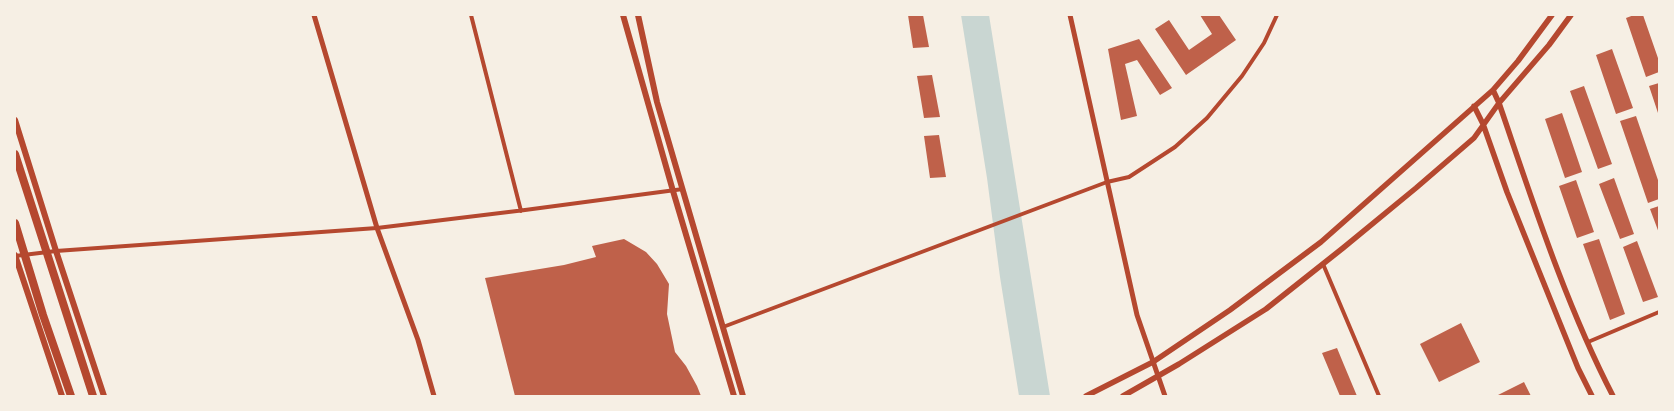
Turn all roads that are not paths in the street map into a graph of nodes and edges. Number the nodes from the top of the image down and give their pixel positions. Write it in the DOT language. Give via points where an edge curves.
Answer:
graph roads {
  1 [pos="314,15"];
  2 [pos="471,15"];
  3 [pos="623,15"];
  4 [pos="638,15"];
  5 [pos="1070,15"];
  6 [pos="1278,15"];
  7 [pos="1552,15"];
  8 [pos="1570,15"];
  9 [pos="1493,90"];
  10 [pos="1499,103"];
  11 [pos="1474,106"];
  12 [pos="15,120"];
  13 [pos="1483,124"];
  14 [pos="15,154"];
  15 [pos="1108,182"];
  16 [pos="683,189"];
  17 [pos="672,191"];
  18 [pos="521,211"];
  19 [pos="15,223"];
  20 [pos="377,228"];
  21 [pos="56,251"];
  22 [pos="15,255"];
  23 [pos="1323,264"];
  24 [pos="1659,312"];
  25 [pos="724,327"];
  26 [pos="1588,342"];
  27 [pos="1153,362"];
  28 [pos="1158,377"];
  29 [pos="62,396"];
  30 [pos="71,396"];
  31 [pos="93,396"];
  32 [pos="104,396"];
  33 [pos="434,396"];
  34 [pos="734,396"];
  35 [pos="743,396"];
  36 [pos="1086,396"];
  37 [pos="1123,396"];
  38 [pos="1165,396"];
  39 [pos="1380,396"];
  40 [pos="1592,396"];
  41 [pos="1613,396"];
  1 -- 20 [label="street"];
  2 -- 18 [label="street"];
  3 -- 17 [label="main road"];
  4 -- 16 [label="main road" via="657,102"];
  5 -- 15 [label="street"];
  6 -- 15 [label="street" via="1248,68 1207,118 1175,147 1129,177"];
  7 -- 9 [label="main road"];
  8 -- 10 [label="main road"];
  9 -- 10 [label="main road"];
  9 -- 11 [label="main road"];
  10 -- 13 [label="main road"];
  10 -- 26 [label="main road" via="1561,278"];
  11 -- 13 [label="main road"];
  11 -- 27 [label="main road" via="1321,242"];
  12 -- 21 [label="main road"];
  13 -- 23 [label="main road" via="1474,138"];
  13 -- 40 [label="main road" via="1555,312"];
  14 -- 31 [label="highway"];
  15 -- 25 [label="street"];
  15 -- 27 [label="street" via="1137,315"];
  16 -- 17 [label="street"];
  16 -- 25 [label="main road"];
  17 -- 18 [label="street"];
  17 -- 34 [label="main road"];
  18 -- 20 [label="street"];
  19 -- 30 [label="highway"];
  20 -- 21 [label="street"];
  20 -- 33 [label="street" via="418,340"];
  21 -- 22 [label="street"];
  21 -- 32 [label="main road"];
  22 -- 29 [label="main road"];
  23 -- 28 [label="main road" via="1266,309"];
  23 -- 39 [label="street"];
  24 -- 26 [label="street"];
  25 -- 35 [label="main road"];
  26 -- 41 [label="main road"];
  27 -- 28 [label="street"];
  27 -- 36 [label="main road"];
  28 -- 37 [label="main road"];
  28 -- 38 [label="street"];
}
